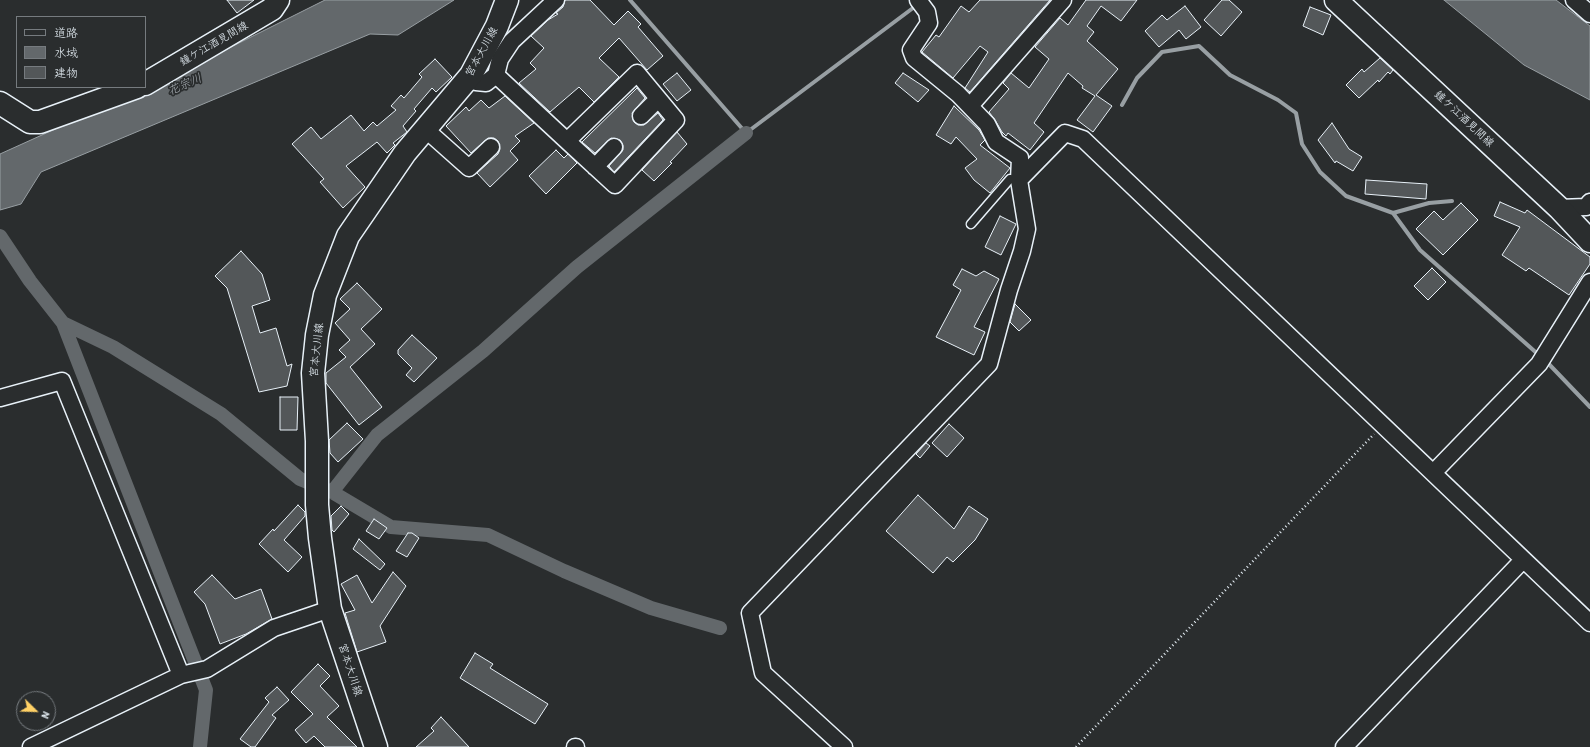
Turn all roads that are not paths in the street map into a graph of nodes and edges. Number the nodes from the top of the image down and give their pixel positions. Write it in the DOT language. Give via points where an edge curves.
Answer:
graph roads {
  1 [pos="278,0"];
  2 [pos="507,0"];
  3 [pos="556,0"];
  4 [pos="1063,0"];
  5 [pos="1336,0"];
  6 [pos="1574,0"];
  7 [pos="922,6"];
  8 [pos="1590,14"];
  9 [pos="471,75"];
  10 [pos="496,75"];
  11 [pos="146,83"];
  12 [pos="134,88"];
  13 [pos="658,99"];
  14 [pos="0,103"];
  15 [pos="970,106"];
  16 [pos="641,116"];
  17 [pos="424,128"];
  18 [pos="567,141"];
  19 [pos="491,147"];
  20 [pos="614,147"];
  21 [pos="595,167"];
  22 [pos="1019,180"];
  23 [pos="1590,202"];
  24 [pos="1559,208"];
  25 [pos="971,224"];
  26 [pos="1590,241"];
  27 [pos="1590,282"];
  28 [pos="0,398"];
  29 [pos="1433,473"];
  30 [pos="1523,560"];
  31 [pos="330,609"];
  32 [pos="1590,623"];
  33 [pos="193,672"];
  34 [pos="30,747"];
  35 [pos="376,747"];
  36 [pos="844,747"];
  37 [pos="1344,747"];
  1 -- 11 [label="main road, 鐘ケ江酒見間線" via="272,9"];
  2 -- 9 [label="main road, 宮本大川線" via="497,26"];
  3 -- 10 [label="street" via="512,41 500,59"];
  4 -- 15 [label="street"];
  5 -- 24 [label="main road, 鐘ケ江酒見間線"];
  6 -- 8 [label="street"];
  7 -- 15 [label="street" via="929,23 911,50 914,58"];
  9 -- 10 [label="street" via="476,82 486,83"];
  9 -- 17 [label="main road, 宮本大川線"];
  10 -- 18 [label="street"];
  12 -- 14 [label="main road" via="40,122 30,122"];
  13 -- 16 [label="street"];
  13 -- 18 [label="street" via="637,73"];
  13 -- 21 [label="street" via="676,120 615,185"];
  15 -- 22 [label="street" via="987,124 996,142 1020,158"];
  17 -- 19 [label="street" via="469,168"];
  17 -- 31 [label="main road, 宮本大川線" via="348,236 325,294 313,372 317,505"];
  18 -- 21 [label="street"];
  20 -- 21 [label="street"];
  22 -- 25 [label="lane" via="1010,179"];
  22 -- 29 [label="street" via="1065,133 1083,139"];
  22 -- 36 [label="street" via="1027,229 989,364 750,613 763,673"];
  23 -- 24 [label="street" via="1586,207"];
  24 -- 26 [label="main road, 鐘ケ江酒見間線"];
  27 -- 29 [label="street" via="1539,364"];
  28 -- 33 [label="street" via="62,381"];
  29 -- 30 [label="street"];
  30 -- 32 [label="street"];
  30 -- 37 [label="street"];
  31 -- 33 [label="street" via="274,628"];
  31 -- 35 [label="main road, 宮本大川線"];
  33 -- 34 [label="street"];
}
